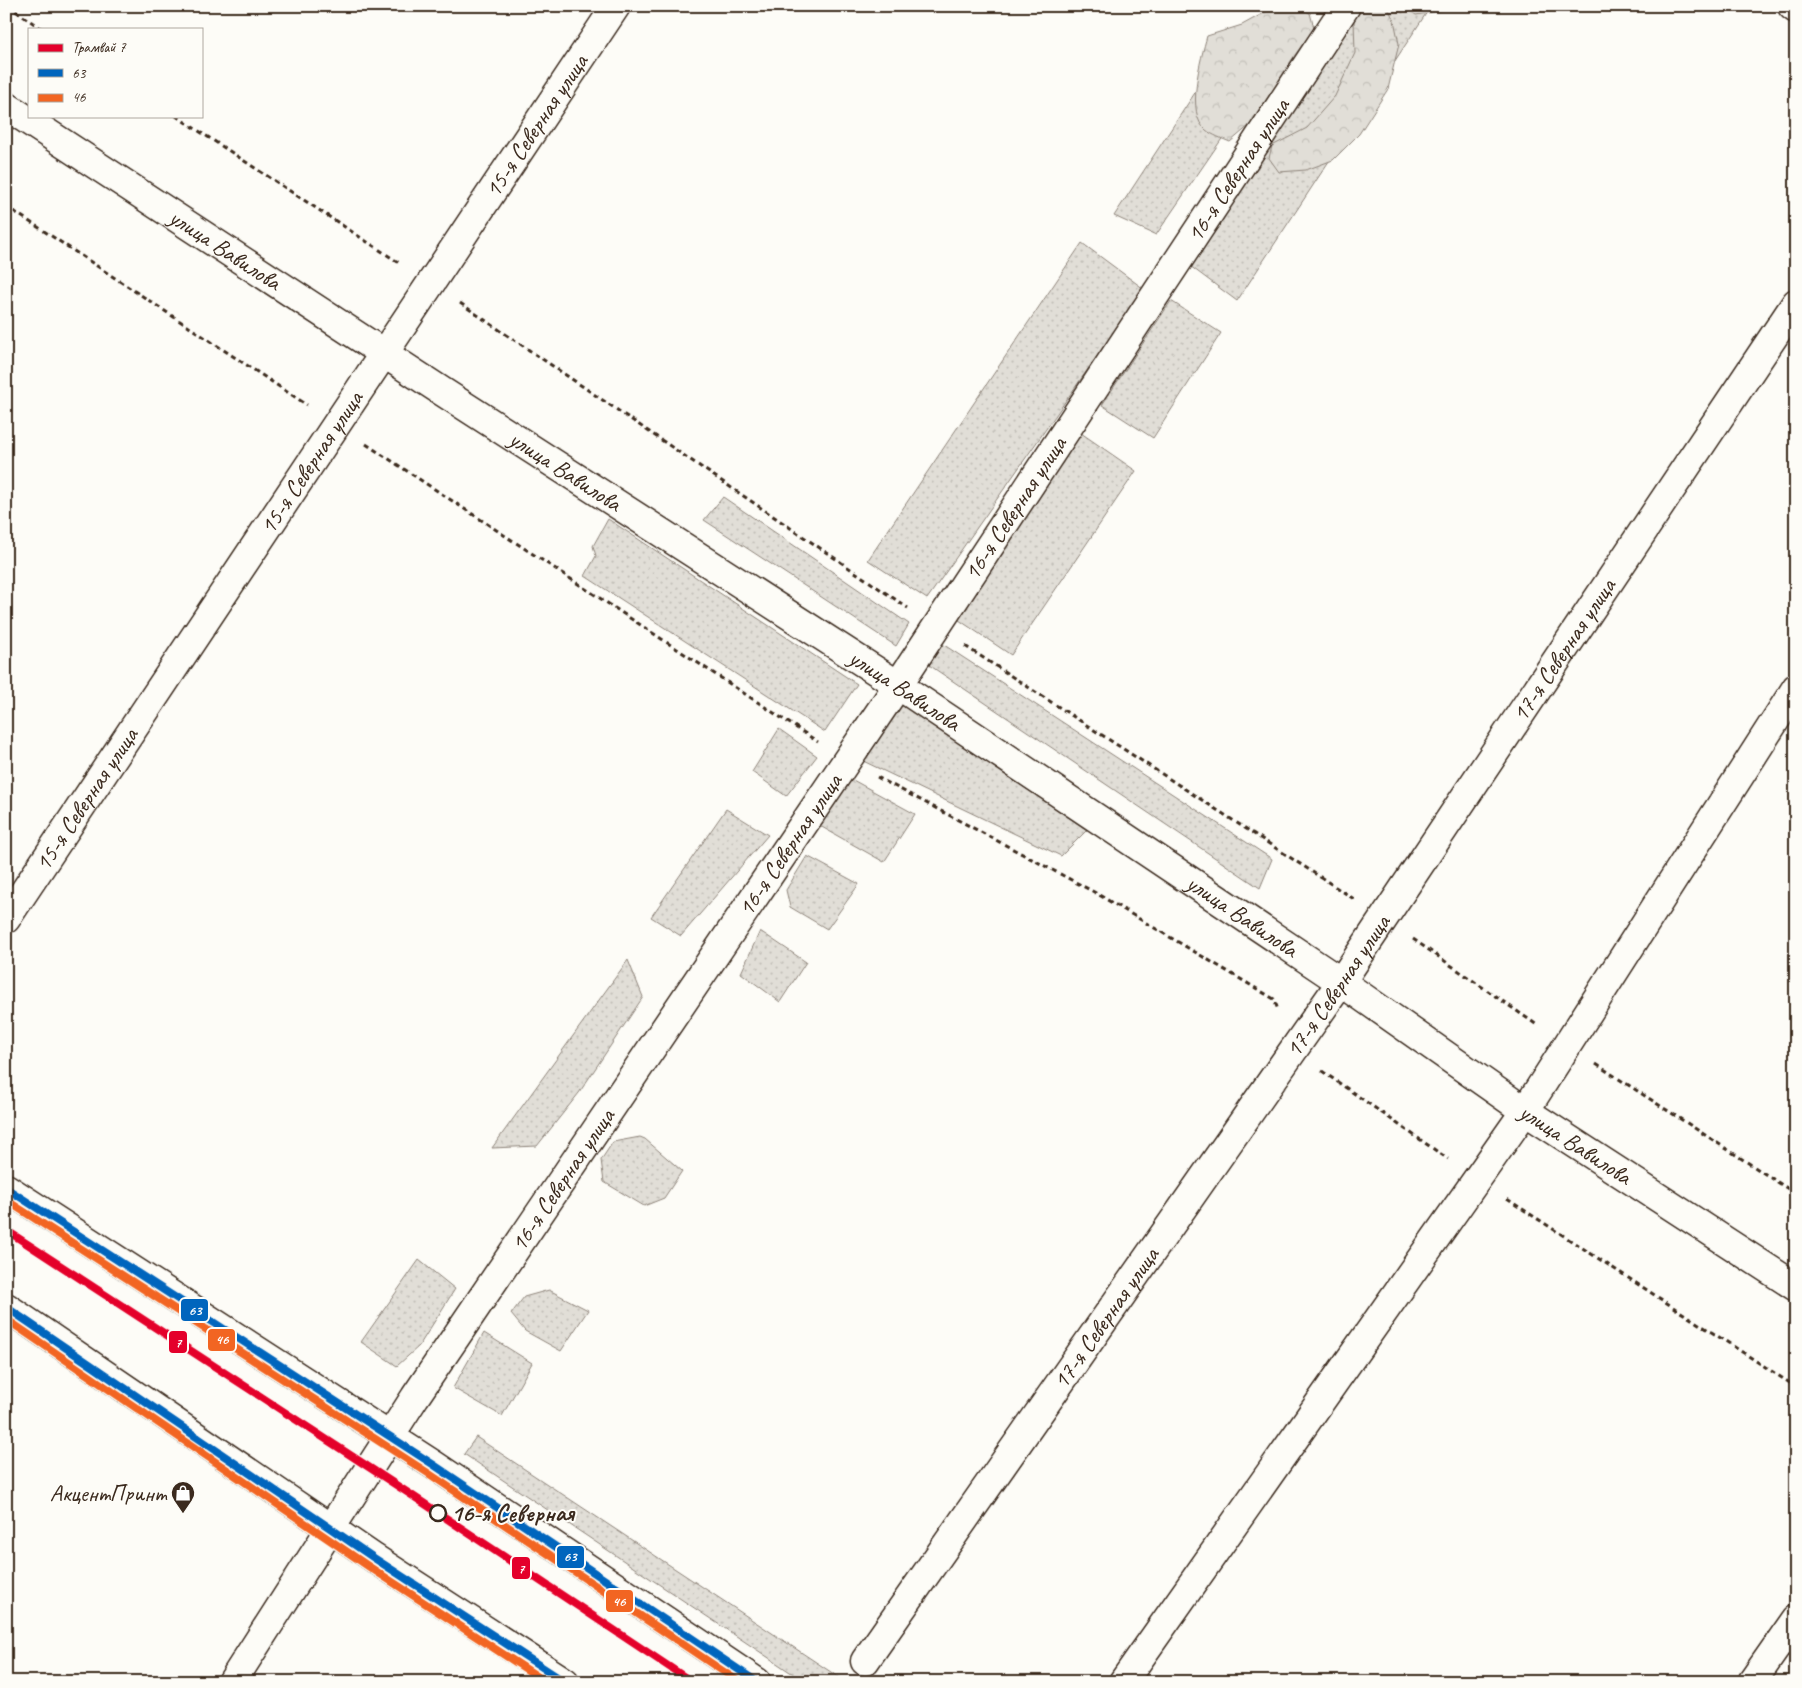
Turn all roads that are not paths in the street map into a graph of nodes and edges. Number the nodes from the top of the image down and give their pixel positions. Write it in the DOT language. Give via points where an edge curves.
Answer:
graph roads {
  1 [pos="616,6"];
  2 [pos="1346,6"];
  3 [pos="1792,6"];
  4 [pos="1796,8"];
  5 [pos="6,106"];
  6 [pos="1796,303"];
  7 [pos="384,354"];
  8 [pos="898,685"];
  9 [pos="1796,688"];
  10 [pos="6,919"];
  11 [pos="1341,982"];
  12 [pos="1525,1111"];
  13 [pos="6,1188"];
  14 [pos="1796,1287"];
  15 [pos="6,1307"];
  16 [pos="391,1437"];
  17 [pos="331,1529"];
  18 [pos="1796,1619"];
  19 [pos="865,1661"];
  20 [pos="232,1682"];
  21 [pos="565,1682"];
  22 [pos="757,1682"];
  23 [pos="1124,1682"];
  24 [pos="1752,1682"];
  1 -- 7 [label="street, 15-я Северная улица"];
  2 -- 8 [label="street, 16-я Северная улица"];
  3 -- 4 [label="street"];
  5 -- 7 [label="street, улица Вавилова"];
  6 -- 11 [label="street, 17-я Северная улица"];
  7 -- 8 [label="street, улица Вавилова"];
  7 -- 10 [label="street, 15-я Северная улица"];
  8 -- 11 [label="street, улица Вавилова"];
  8 -- 16 [label="street, 16-я Северная улица" via="420,1388"];
  9 -- 12 [label="street"];
  11 -- 12 [label="street, улица Вавилова"];
  11 -- 19 [label="street, 17-я Северная улица"];
  12 -- 14 [label="street, улица Вавилова"];
  12 -- 23 [label="street"];
  13 -- 16 [label="street"];
  15 -- 17 [label="street"];
  16 -- 17 [label="street, 16-я Северная улица"];
  16 -- 22 [label="street"];
  17 -- 20 [label="street, 16-я Северная улица"];
  17 -- 21 [label="street"];
  18 -- 24 [label="street"];
}
